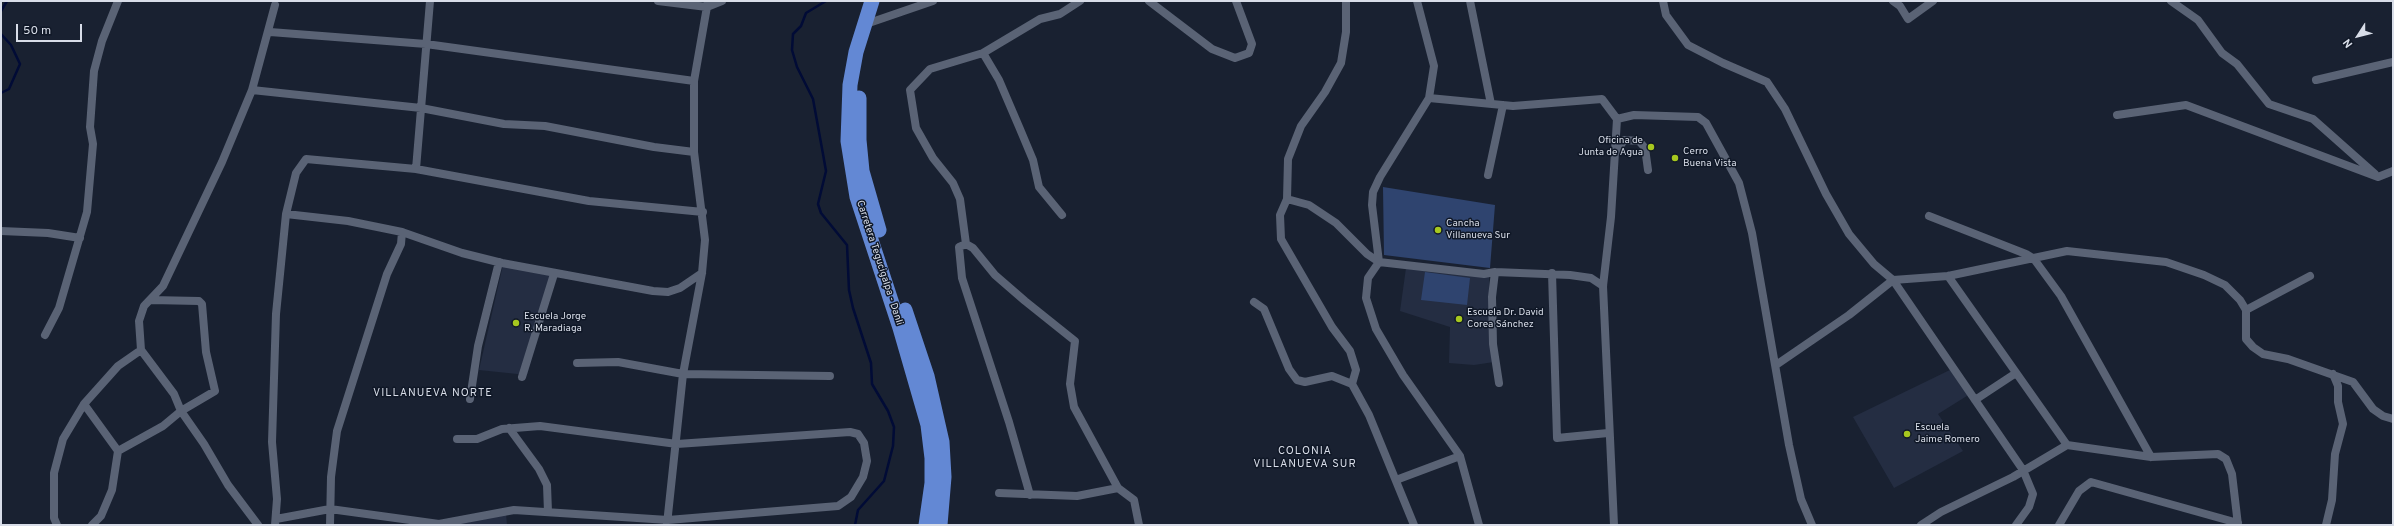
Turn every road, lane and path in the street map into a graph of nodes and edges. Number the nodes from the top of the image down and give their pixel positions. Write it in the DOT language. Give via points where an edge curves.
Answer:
graph roads {
  1 [pos="118,1"];
  2 [pos="430,1"];
  3 [pos="658,1"];
  4 [pos="722,1"];
  5 [pos="872,1"];
  6 [pos="883,1"];
  7 [pos="933,1"];
  8 [pos="1080,1"];
  9 [pos="1149,1"];
  10 [pos="1236,1"];
  11 [pos="1346,1"];
  12 [pos="1416,1"];
  13 [pos="1470,1"];
  14 [pos="1663,1"];
  15 [pos="1893,1"];
  16 [pos="1932,1"];
  17 [pos="2171,1"];
  18 [pos="708,4"];
  19 [pos="275,6"];
  20 [pos="872,22"];
  21 [pos="270,32"];
  22 [pos="426,44"];
  23 [pos="983,53"];
  24 [pos="2393,62"];
  25 [pos="2316,80"];
  26 [pos="694,81"];
  27 [pos="252,90"];
  28 [pos="1429,98"];
  29 [pos="1491,104"];
  30 [pos="1502,105"];
  31 [pos="421,108"];
  32 [pos="2117,114"];
  33 [pos="1617,119"];
  34 [pos="694,152"];
  35 [pos="1614,155"];
  36 [pos="416,169"];
  37 [pos="1648,170"];
  38 [pos="2393,171"];
  39 [pos="1488,175"];
  40 [pos="2378,177"];
  41 [pos="1286,199"];
  42 [pos="702,212"];
  43 [pos="286,214"];
  44 [pos="1062,215"];
  45 [pos="1929,216"];
  46 [pos="1,231"];
  47 [pos="402,232"];
  48 [pos="80,238"];
  49 [pos="966,244"];
  50 [pos="2034,259"];
  51 [pos="499,262"];
  52 [pos="1380,262"];
  53 [pos="1495,272"];
  54 [pos="702,273"];
  55 [pos="1552,273"];
  56 [pos="554,274"];
  57 [pos="1948,276"];
  58 [pos="2310,276"];
  59 [pos="1893,280"];
  60 [pos="1603,286"];
  61 [pos="151,300"];
  62 [pos="1254,302"];
  63 [pos="2246,310"];
  64 [pos="45,335"];
  65 [pos="141,350"];
  66 [pos="577,363"];
  67 [pos="1776,365"];
  68 [pos="2016,373"];
  69 [pos="684,374"];
  70 [pos="2333,374"];
  71 [pos="830,376"];
  72 [pos="522,377"];
  73 [pos="1499,383"];
  74 [pos="1352,384"];
  75 [pos="470,399"];
  76 [pos="1975,400"];
  77 [pos="84,404"];
  78 [pos="181,411"];
  79 [pos="2393,420"];
  80 [pos="509,428"];
  81 [pos="1608,433"];
  82 [pos="457,439"];
  83 [pos="677,444"];
  84 [pos="2067,445"];
  85 [pos="118,451"];
  86 [pos="1460,456"];
  87 [pos="2150,457"];
  88 [pos="2023,470"];
  89 [pos="1396,480"];
  90 [pos="1118,488"];
  91 [pos="1000,493"];
  92 [pos="1030,495"];
  93 [pos="330,509"];
  94 [pos="548,512"];
  95 [pos="275,522"];
  96 [pos="668,523"];
  97 [pos="2238,524"];
  98 [pos="57,525"];
  99 [pos="92,525"];
  100 [pos="258,525"];
  101 [pos="330,525"];
  102 [pos="926,525"];
  103 [pos="940,525"];
  104 [pos="1139,525"];
  105 [pos="1414,525"];
  106 [pos="1479,525"];
  107 [pos="1614,525"];
  108 [pos="1812,525"];
  109 [pos="1921,525"];
  110 [pos="2016,525"];
  111 [pos="2059,525"];
  112 [pos="2326,525"];
  1 -- 48 [label="street" via="102,41 94,71 90,127 93,144 87,212"];
  2 -- 22 [label="street"];
  3 -- 18 [label="street"];
  4 -- 18 [label="street"];
  5 -- 20 [label="highway, Carretera Tegucigalpa - Danli"];
  6 -- 20 [label="highway, Carretera Tegucigalpa - Danli"];
  7 -- 20 [label="street"];
  8 -- 23 [label="street" via="1060,14 1040,19"];
  9 -- 10 [label="street" via="1212,49 1235,58 1249,53 1252,44"];
  11 -- 41 [label="street" via="1346,32 1341,63 1325,92 1301,126 1288,159"];
  12 -- 28 [label="street" via="1434,66"];
  13 -- 29 [label="street"];
  14 -- 59 [label="street" via="1666,14 1688,45 1767,82 1785,109 1826,194 1849,234 1874,264"];
  15 -- 16 [label="street" via="1900,6 1908,19"];
  17 -- 40 [label="street" via="2198,20 2222,53 2237,64 2269,104 2313,119"];
  18 -- 26 [label="street"];
  19 -- 21 [label="street"];
  20 -- 102 [label="highway, Carretera Tegucigalpa - Danli" via="856,52 850,85 848,141 851,169 857,197 900,328 928,425 932,483"];
  20 -- 103 [label="highway, Carretera Tegucigalpa - Danli" via="858,104 862,171 927,376 937,416 942,442 944,477"];
  21 -- 22 [label="street"];
  21 -- 27 [label="street"];
  22 -- 26 [label="street"];
  22 -- 31 [label="street"];
  23 -- 44 [label="street" via="1000,80 1033,160 1039,187"];
  23 -- 49 [label="street" via="930,69 910,90 916,128 933,158 953,183 960,199"];
  24 -- 25 [label="street"];
  26 -- 34 [label="street"];
  27 -- 31 [label="street"];
  27 -- 61 [label="street" via="222,162 163,286"];
  28 -- 29 [label="street"];
  28 -- 52 [label="street" via="1380,177 1374,192 1372,206"];
  29 -- 30 [label="street"];
  30 -- 33 [label="street" via="1602,99"];
  30 -- 39 [label="street"];
  31 -- 34 [label="street" via="504,124 545,126"];
  31 -- 36 [label="street"];
  32 -- 40 [label="street" via="2186,105"];
  33 -- 35 [label="street"];
  33 -- 67 [label="street" via="1634,115 1682,116 1698,117 1706,123 1739,183 1752,233"];
  34 -- 42 [label="street"];
  35 -- 37 [label="street" via="1624,140 1639,141 1645,148"];
  35 -- 60 [label="street" via="1611,217"];
  36 -- 42 [label="street" via="589,202"];
  36 -- 43 [label="street" via="306,159 296,173"];
  38 -- 40 [label="street"];
  41 -- 52 [label="street" via="1309,205 1336,223 1367,254"];
  41 -- 74 [label="street" via="1280,215 1281,239 1332,327 1350,351 1356,370"];
  42 -- 54 [label="street" via="705,240"];
  43 -- 47 [label="street" via="348,221"];
  43 -- 95 [label="street" via="276,314 273,382 272,442 277,498"];
  45 -- 50 [label="street"];
  46 -- 48 [label="street" via="48,233"];
  47 -- 51 [label="street" via="462,253"];
  47 -- 93 [label="street" via="401,244 387,274 338,431"];
  48 -- 64 [label="street" via="59,308"];
  49 -- 90 [label="street" via="1025,301 1074,340 1070,384 1074,407"];
  49 -- 92 [label="street" via="959,247 962,278"];
  50 -- 57 [label="street"];
  50 -- 63 [label="street" via="2067,252 2166,262 2225,285"];
  50 -- 87 [label="street" via="2061,296"];
  51 -- 56 [label="street"];
  51 -- 75 [label="street" via="478,346"];
  52 -- 53 [label="street" via="1484,274"];
  52 -- 86 [label="street" via="1368,278 1366,298 1376,329 1403,375"];
  53 -- 55 [label="street"];
  53 -- 73 [label="street" via="1492,297 1493,336"];
  54 -- 56 [label="street" via="680,288 668,292"];
  54 -- 69 [label="street"];
  55 -- 60 [label="street" via="1591,278"];
  55 -- 81 [label="street" via="1557,438"];
  56 -- 72 [label="street"];
  57 -- 59 [label="street"];
  57 -- 68 [label="street"];
  58 -- 63 [label="street"];
  59 -- 67 [label="street" via="1849,315"];
  59 -- 76 [label="street"];
  60 -- 81 [label="street"];
  61 -- 65 [label="street" via="144,306 139,321"];
  61 -- 78 [label="street" via="199,300 203,307 206,352 215,391"];
  62 -- 74 [label="street" via="1264,309 1289,369 1297,380 1305,382 1332,376"];
  63 -- 70 [label="street" via="2246,339 2253,347 2263,354 2288,359"];
  65 -- 77 [label="street" via="118,366"];
  65 -- 78 [label="street" via="174,394"];
  66 -- 69 [label="street" via="618,362"];
  67 -- 108 [label="street" via="1801,499"];
  68 -- 76 [label="street"];
  68 -- 84 [label="street"];
  69 -- 71 [label="street"];
  69 -- 83 [label="street"];
  70 -- 79 [label="street" via="2353,382 2373,409"];
  70 -- 112 [label="street" via="2338,386 2338,402 2343,424 2335,454 2332,500"];
  74 -- 89 [label="street" via="1369,415"];
  76 -- 88 [label="street"];
  77 -- 85 [label="street"];
  77 -- 98 [label="street" via="63,439 54,472 54,518"];
  78 -- 85 [label="street" via="163,426"];
  78 -- 100 [label="street"];
  80 -- 82 [label="street" via="477,439"];
  80 -- 83 [label="street" via="540,426"];
  80 -- 94 [label="street" via="539,469 547,485"];
  81 -- 107 [label="street"];
  83 -- 96 [label="street"];
  83 -- 96 [label="street" via="850,432 858,434 864,443 867,460 863,477 851,497 838,506"];
  84 -- 87 [label="street"];
  84 -- 88 [label="street"];
  85 -- 99 [label="street" via="112,490 101,516"];
  86 -- 89 [label="street"];
  86 -- 106 [label="street"];
  87 -- 97 [label="street" via="2218,454 2226,459 2232,474"];
  88 -- 109 [label="street"];
  88 -- 110 [label="street" via="2033,494 2029,507"];
  89 -- 105 [label="street"];
  90 -- 92 [label="street" via="1076,496"];
  90 -- 104 [label="street" via="1134,500"];
  91 -- 92 [label="street"];
  93 -- 94 [label="street" via="439,524 514,510"];
  93 -- 95 [label="street"];
  93 -- 101 [label="street"];
  94 -- 96 [label="street"];
  97 -- 111 [label="street" via="2091,482 2079,490"];
}
